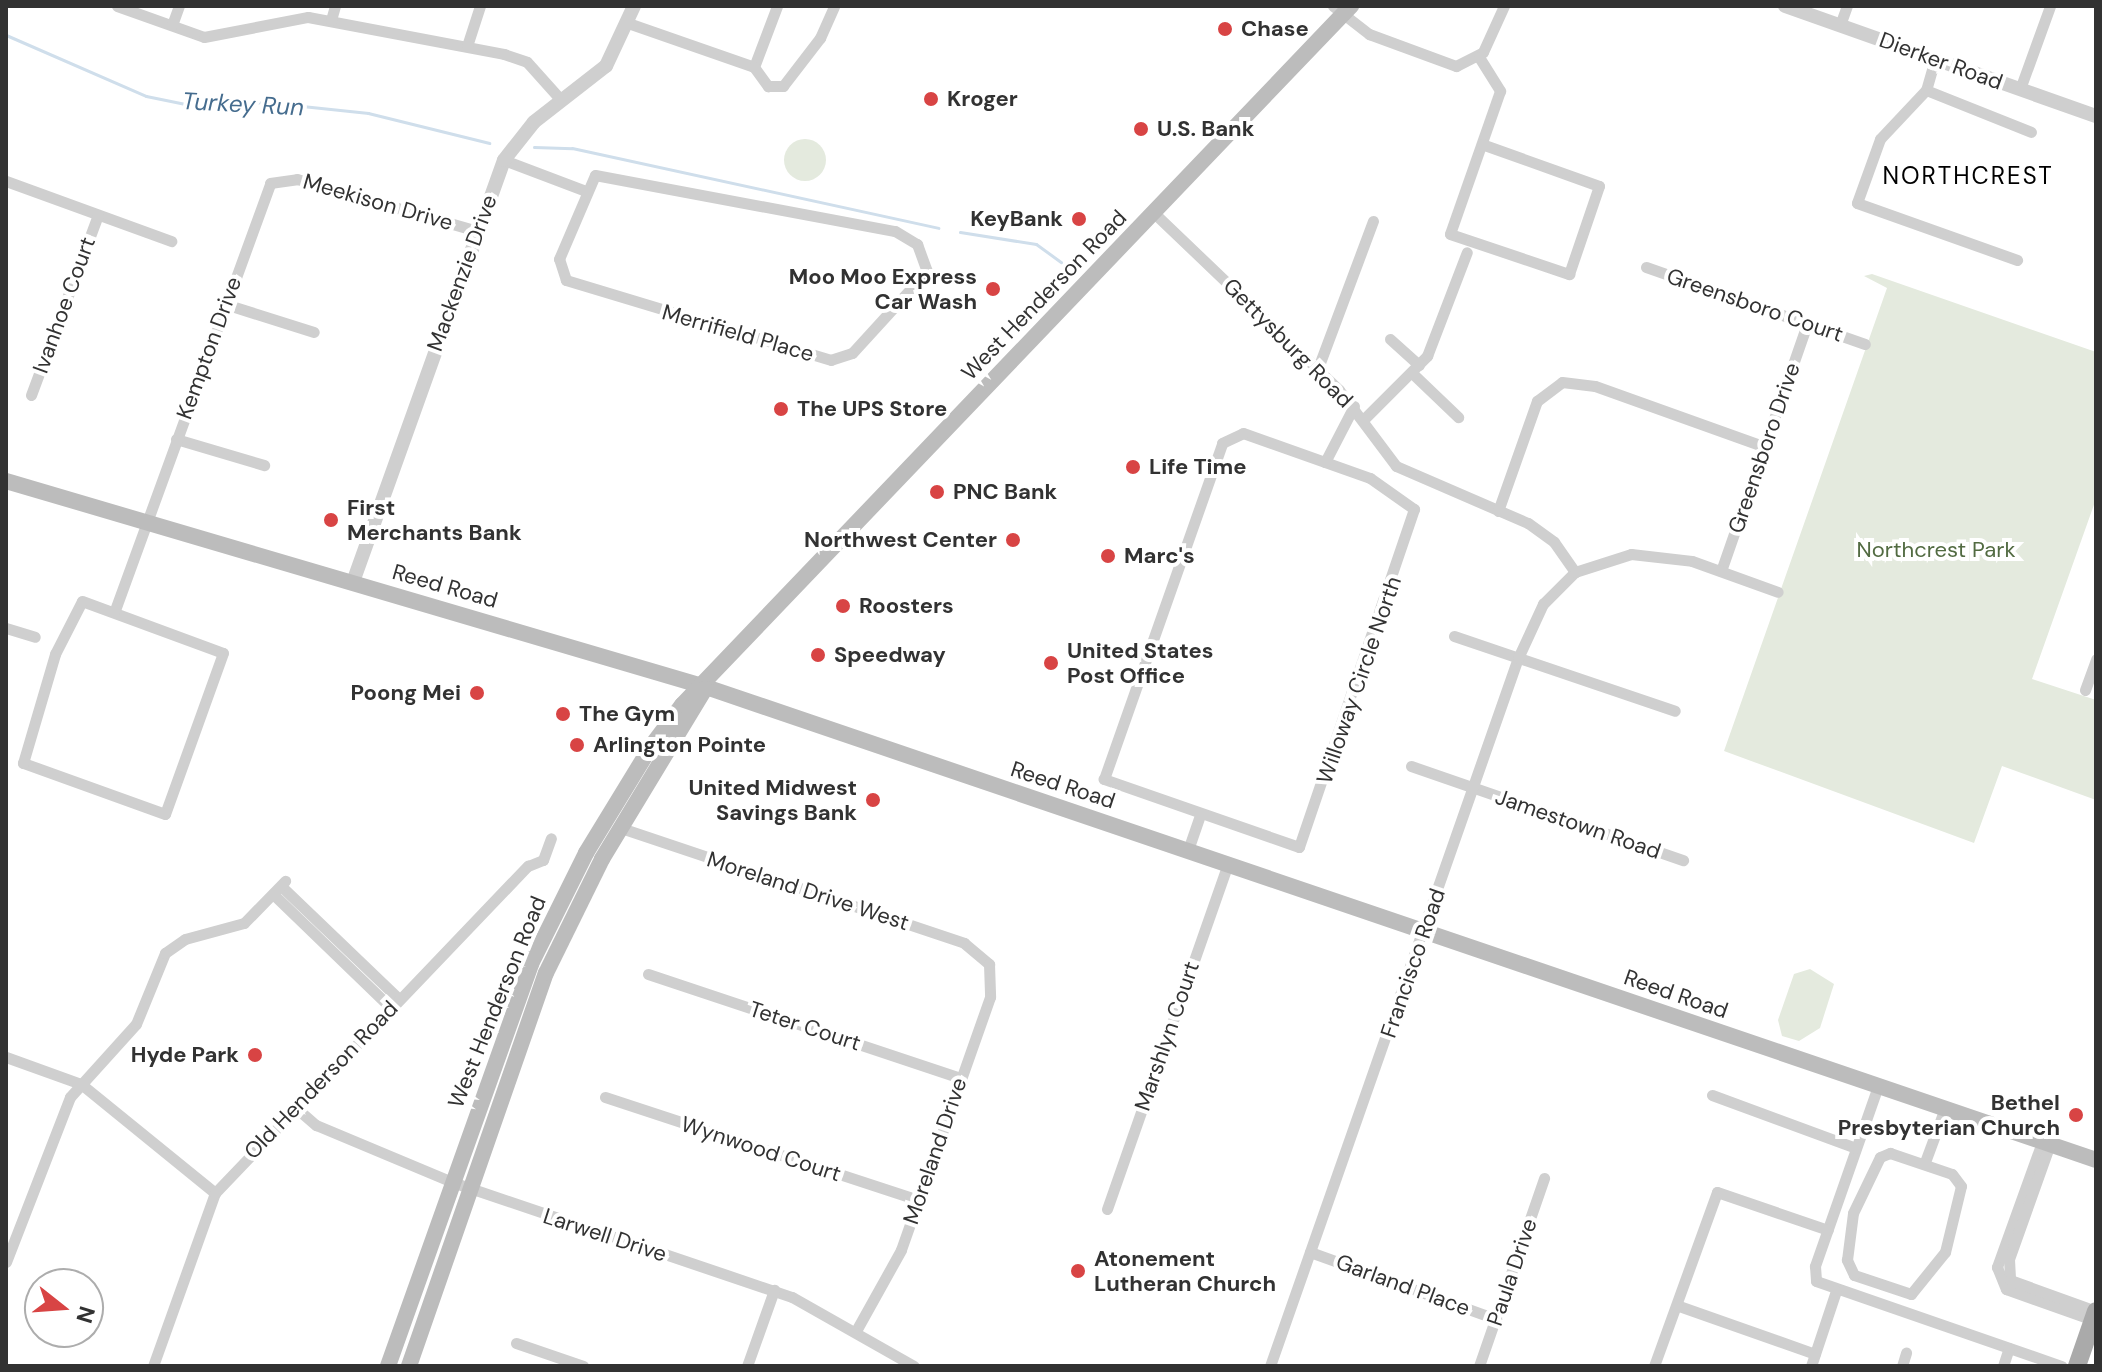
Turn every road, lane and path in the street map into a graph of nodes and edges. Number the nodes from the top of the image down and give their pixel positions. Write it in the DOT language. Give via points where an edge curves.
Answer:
graph roads {
  1 [pos="117,6"];
  2 [pos="179,6"];
  3 [pos="335,6"];
  4 [pos="480,6"];
  5 [pos="634,6"];
  6 [pos="777,6"];
  7 [pos="834,6"];
  8 [pos="1504,6"];
  9 [pos="1785,6"];
  10 [pos="1847,6"];
  11 [pos="2050,6"];
  12 [pos="1342,9"];
  13 [pos="331,20"];
  14 [pos="628,23"];
  15 [pos="172,25"];
  16 [pos="1840,25"];
  17 [pos="467,46"];
  18 [pos="1479,57"];
  19 [pos="1935,59"];
  20 [pos="754,67"];
  21 [pos="2020,89"];
  22 [pos="1926,90"];
  23 [pos="562,101"];
  24 [pos="2096,116"];
  25 [pos="2031,132"];
  26 [pos="1482,144"];
  27 [pos="504,160"];
  28 [pos="278,178"];
  29 [pos="6,181"];
  30 [pos="583,190"];
  31 [pos="1154,213"];
  32 [pos="98,215"];
  33 [pos="1373,221"];
  34 [pos="477,231"];
  35 [pos="171,241"];
  36 [pos="1467,252"];
  37 [pos="2017,260"];
  38 [pos="1646,267"];
  39 [pos="225,304"];
  40 [pos="1807,324"];
  41 [pos="314,332"];
  42 [pos="1390,339"];
  43 [pos="1865,344"];
  44 [pos="1318,368"];
  45 [pos="1416,369"];
  46 [pos="31,395"];
  47 [pos="1354,406"];
  48 [pos="1458,417"];
  49 [pos="1363,420"];
  50 [pos="176,439"];
  51 [pos="1763,446"];
  52 [pos="1325,462"];
  53 [pos="264,465"];
  54 [pos="6,481"];
  55 [pos="1498,511"];
  56 [pos="147,522"];
  57 [pos="1721,571"];
  58 [pos="1575,572"];
  59 [pos="353,582"];
  60 [pos="1778,592"];
  61 [pos="115,610"];
  62 [pos="6,628"];
  63 [pos="1454,636"];
  64 [pos="35,637"];
  65 [pos="1518,658"];
  66 [pos="2096,659"];
  67 [pos="2093,677"];
  68 [pos="706,687"];
  69 [pos="2085,690"];
  70 [pos="1675,711"];
  71 [pos="1411,766"];
  72 [pos="628,781"];
  73 [pos="1473,788"];
  74 [pos="1200,815"];
  75 [pos="621,828"];
  76 [pos="586,829"];
  77 [pos="551,838"];
  78 [pos="1188,850"];
  79 [pos="1683,860"];
  80 [pos="1228,863"];
  81 [pos="1426,928"];
  82 [pos="989,964"];
  83 [pos="648,974"];
  84 [pos="395,1003"];
  85 [pos="6,1057"];
  86 [pos="961,1078"];
  87 [pos="81,1084"];
  88 [pos="1878,1086"];
  89 [pos="1712,1095"];
  90 [pos="605,1097"];
  91 [pos="295,1107"];
  92 [pos="1945,1108"];
  93 [pos="2046,1143"];
  94 [pos="1856,1148"];
  95 [pos="2096,1160"];
  96 [pos="1925,1162"];
  97 [pos="1544,1178"];
  98 [pos="452,1182"];
  99 [pos="470,1189"];
  100 [pos="215,1193"];
  101 [pos="918,1200"];
  102 [pos="1107,1209"];
  103 [pos="1828,1230"];
  104 [pos="1310,1252"];
  105 [pos="6,1262"];
  106 [pos="774,1290"];
  107 [pos="1836,1291"];
  108 [pos="1679,1306"];
  109 [pos="2095,1314"];
  110 [pos="1496,1319"];
  111 [pos="856,1331"];
  112 [pos="516,1343"];
  113 [pos="2009,1348"];
  114 [pos="1906,1353"];
  115 [pos="1813,1360"];
  116 [pos="153,1366"];
  117 [pos="388,1366"];
  118 [pos="409,1366"];
  119 [pos="583,1366"];
  120 [pos="747,1366"];
  121 [pos="914,1366"];
  122 [pos="1270,1366"];
  123 [pos="1479,1366"];
  124 [pos="1654,1366"];
  125 [pos="1902,1366"];
  126 [pos="2003,1366"];
  127 [pos="2062,1366"];
  128 [pos="2077,1366"];
  1 -- 15 [label="street"];
  2 -- 15 [label="street"];
  3 -- 13 [label="street"];
  4 -- 17 [label="street"];
  5 -- 14 [label="street, Mackenzie Drive"];
  6 -- 20 [label="street"];
  7 -- 20 [label="street" via="820,38 783,86 768,86"];
  8 -- 18 [label="street"];
  9 -- 16 [label="street, Dierker Road"];
  10 -- 16 [label="street"];
  11 -- 21 [label="street"];
  12 -- 18 [label="street" via="1369,34 1448,65"];
  12 -- 31 [label="main road, West Henderson Road"];
  13 -- 15 [label="street" via="277,19 220,38"];
  13 -- 17 [label="street"];
  14 -- 20 [label="street"];
  14 -- 23 [label="street, Mackenzie Drive" via="606,66"];
  16 -- 19 [label="street, Dierker Road"];
  17 -- 23 [label="street" via="527,62"];
  18 -- 26 [label="street" via="1500,91"];
  19 -- 21 [label="street, Dierker Road"];
  19 -- 22 [label="street"];
  21 -- 24 [label="street, Dierker Road"];
  22 -- 25 [label="street"];
  22 -- 37 [label="street" via="1880,139 1857,203"];
  23 -- 27 [label="street, Mackenzie Drive"];
  26 -- 26 [label="street" via="1450,234 1569,274 1599,186"];
  27 -- 30 [label="street"];
  27 -- 34 [label="street, Mackenzie Drive"];
  28 -- 34 [label="street, Meekison Drive"];
  28 -- 39 [label="street, Kempton Drive" via="265,190"];
  29 -- 32 [label="street"];
  30 -- 30 [label="street, Merrifield Place" via="603,175 886,229 917,244 927,271 852,353 831,360 566,280 559,259"];
  31 -- 44 [label="street, Gettysburg Road"];
  31 -- 68 [label="main road, West Henderson Road"];
  32 -- 35 [label="street"];
  32 -- 46 [label="street, Ivanhoe Court"];
  33 -- 44 [label="street"];
  34 -- 59 [label="street, Mackenzie Drive"];
  36 -- 45 [label="street"];
  38 -- 40 [label="street, Greensboro Court"];
  39 -- 41 [label="street"];
  39 -- 50 [label="street, Kempton Drive"];
  40 -- 43 [label="street, Greensboro Court"];
  40 -- 51 [label="street, Greensboro Drive"];
  42 -- 45 [label="street"];
  44 -- 47 [label="street, Gettysburg Road"];
  45 -- 48 [label="street"];
  45 -- 49 [label="street"];
  47 -- 49 [label="street, Gettysburg Road"];
  47 -- 52 [label="street"];
  49 -- 55 [label="street, Gettysburg Road" via="1379,448 1414,479"];
  50 -- 53 [label="street"];
  50 -- 56 [label="street, Kempton Drive"];
  51 -- 55 [label="street" via="1595,386 1562,382 1537,401"];
  51 -- 57 [label="street, Greensboro Drive"];
  52 -- 74 [label="street, Willoway Circle North" via="1387,486 1414,509 1355,696 1299,847"];
  52 -- 74 [label="street" via="1243,433 1226,436 1113,744 1104,779"];
  54 -- 56 [label="main road, Reed Road"];
  55 -- 58 [label="street, Gettysburg Road" via="1546,535"];
  56 -- 59 [label="main road, Reed Road"];
  56 -- 61 [label="street, Kempton Drive"];
  57 -- 58 [label="street" via="1651,554"];
  57 -- 60 [label="street"];
  58 -- 65 [label="street, Francisco Road" via="1543,604"];
  59 -- 68 [label="main road, Reed Road"];
  61 -- 61 [label="street" via="219,648 223,664 171,809 152,814 23,763 23,744 75,604"];
  62 -- 64 [label="street"];
  63 -- 65 [label="street"];
  65 -- 70 [label="street"];
  65 -- 73 [label="street, Francisco Road"];
  66 -- 67 [label="street"];
  67 -- 69 [label="street"];
  68 -- 72 [label="main road, West Henderson Road" via="682,705"];
  68 -- 75 [label="main road, West Henderson Road"];
  68 -- 78 [label="main road, Reed Road"];
  71 -- 73 [label="street, Jamestown Road"];
  72 -- 76 [label="main road" via="618,782"];
  72 -- 98 [label="main road, West Henderson Road" via="531,964"];
  73 -- 79 [label="street, Jamestown Road"];
  73 -- 81 [label="street, Francisco Road"];
  74 -- 78 [label="street"];
  75 -- 82 [label="street, Moreland Drive West" via="964,943"];
  75 -- 99 [label="main road, West Henderson Road" via="546,973"];
  77 -- 84 [label="street, Old Henderson Road" via="543,860 528,866"];
  78 -- 80 [label="main road, Reed Road"];
  80 -- 81 [label="main road, Reed Road"];
  80 -- 102 [label="street, Marshlyn Court"];
  81 -- 88 [label="main road, Reed Road"];
  81 -- 104 [label="street, Francisco Road"];
  82 -- 86 [label="street, Moreland Drive" via="990,997"];
  83 -- 86 [label="street, Teter Court"];
  84 -- 87 [label="street" via="280,887 244,923 168,950 136,1024"];
  84 -- 91 [label="street, Old Henderson Road"];
  85 -- 87 [label="street"];
  86 -- 101 [label="street, Moreland Drive"];
  87 -- 100 [label="street"];
  87 -- 105 [label="street" via="57,1124"];
  88 -- 92 [label="main road, Reed Road"];
  88 -- 94 [label="street"];
  89 -- 94 [label="street"];
  90 -- 101 [label="street, Wynwood Court"];
  91 -- 98 [label="street, Larwell Drive" via="316,1125"];
  91 -- 100 [label="street, Old Henderson Road"];
  92 -- 93 [label="main road, Reed Road"];
  92 -- 96 [label="street"];
  93 -- 95 [label="main road, Reed Road"];
  93 -- 109 [label="street" via="1997,1267 2006,1289"];
  94 -- 103 [label="street"];
  96 -- 96 [label="street" via="1960,1181 1945,1252 1917,1291 1905,1293 1883,1279 1858,1276 1848,1267 1853,1213 1884,1154"];
  97 -- 110 [label="street, Paula Drive"];
  98 -- 99 [label="street, Larwell Drive"];
  98 -- 117 [label="main road, West Henderson Road"];
  99 -- 106 [label="street, Larwell Drive"];
  99 -- 118 [label="main road, West Henderson Road"];
  100 -- 116 [label="street, Old Henderson Road"];
  101 -- 111 [label="street, Moreland Drive" via="892,1271"];
  103 -- 107 [label="street" via="1814,1274"];
  103 -- 108 [label="street" via="1717,1192"];
  104 -- 110 [label="street, Garland Place"];
  104 -- 122 [label="street, Francisco Road"];
  106 -- 111 [label="street, Larwell Drive"];
  106 -- 120 [label="street"];
  107 -- 113 [label="street"];
  107 -- 115 [label="street"];
  108 -- 115 [label="street"];
  108 -- 124 [label="street"];
  109 -- 128 [label="main road"];
  110 -- 123 [label="street, Paula Drive"];
  111 -- 121 [label="street, Larwell Drive"];
  112 -- 119 [label="street"];
  113 -- 126 [label="street"];
  113 -- 127 [label="street"];
  114 -- 125 [label="street"];
}
